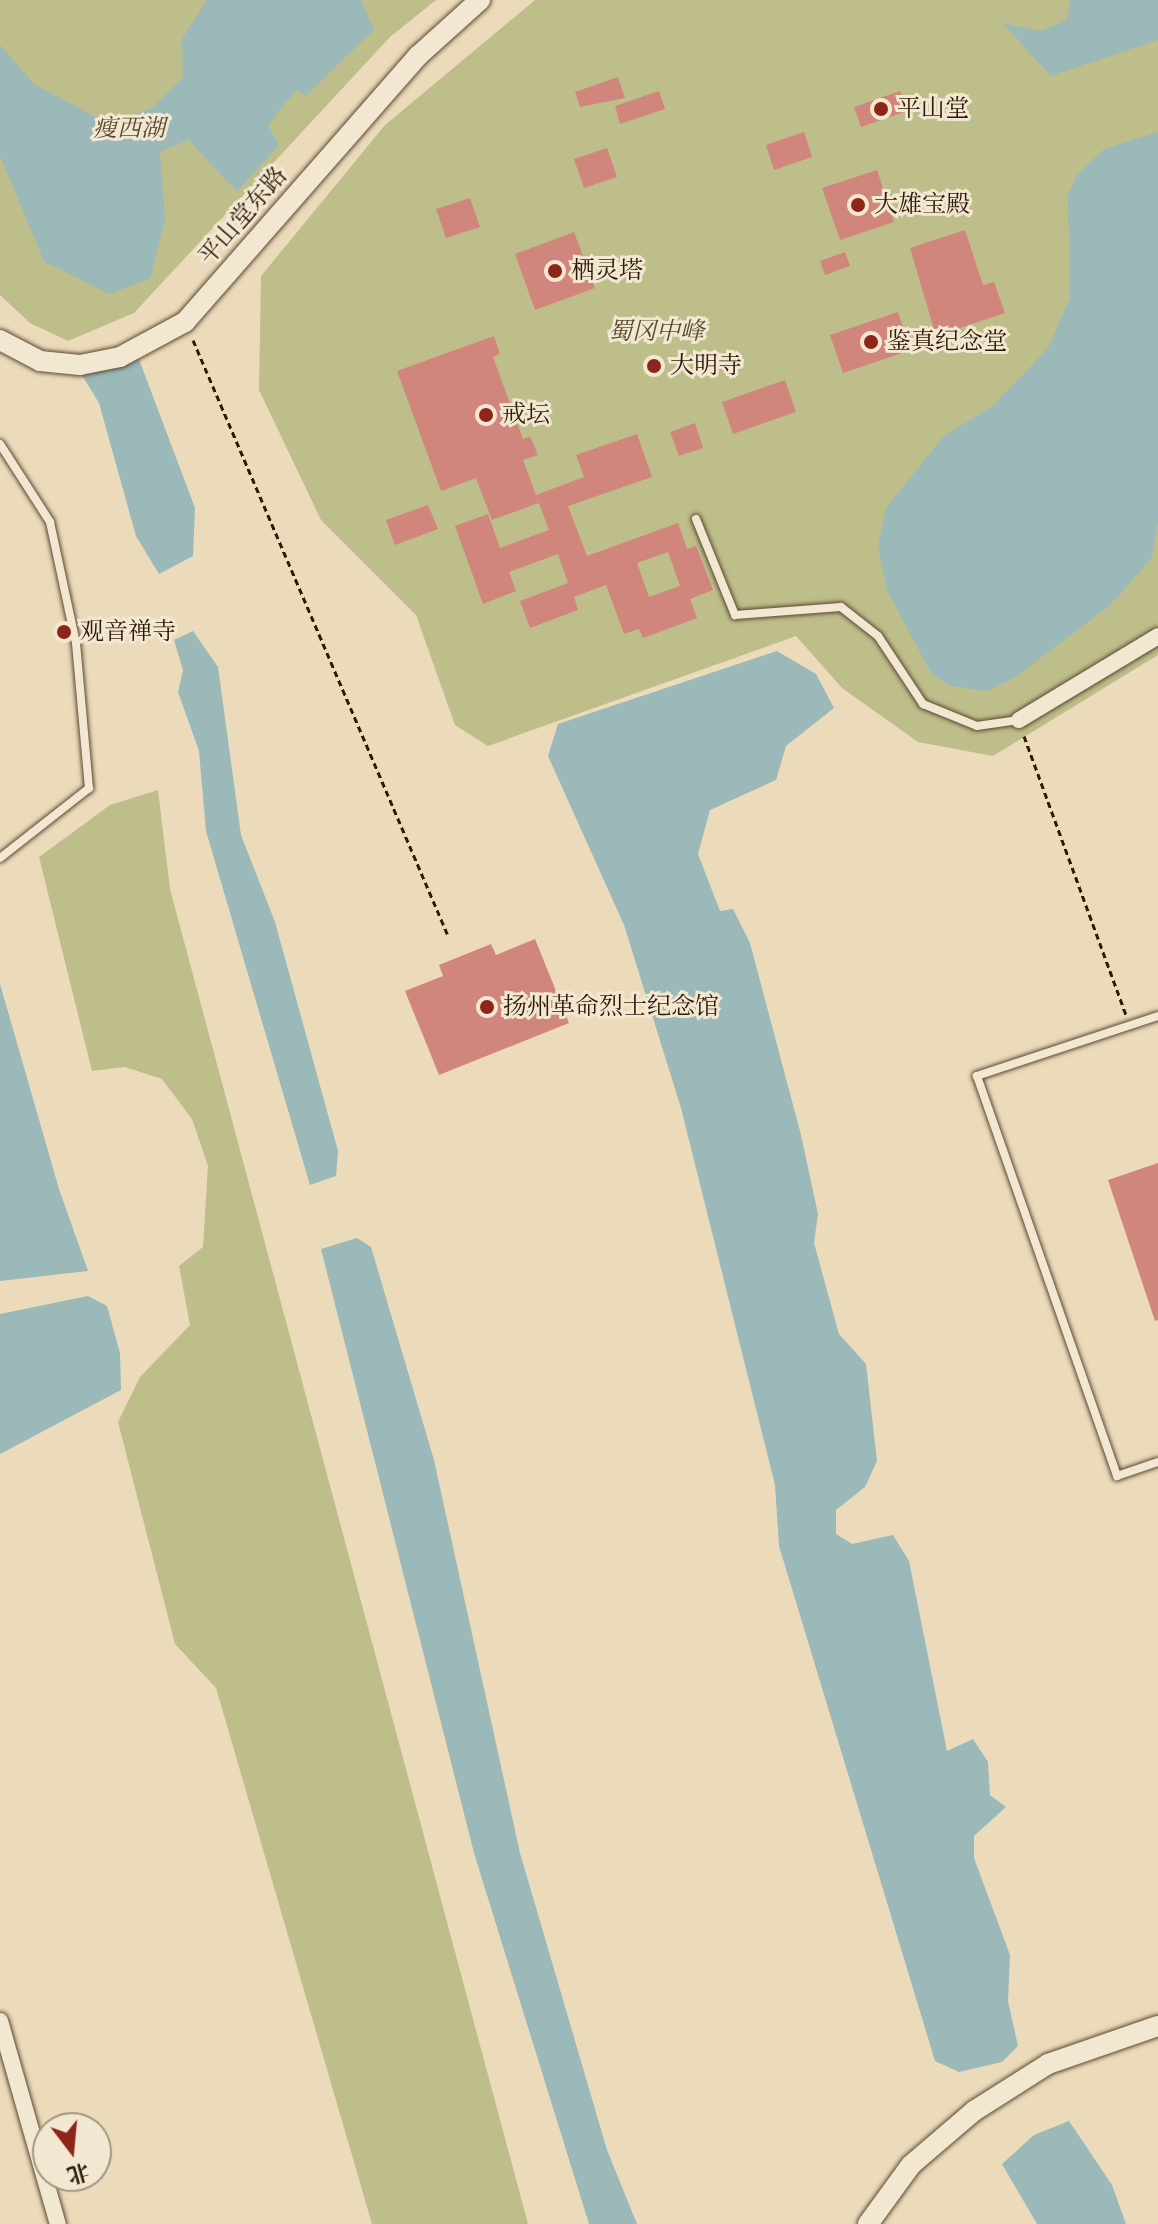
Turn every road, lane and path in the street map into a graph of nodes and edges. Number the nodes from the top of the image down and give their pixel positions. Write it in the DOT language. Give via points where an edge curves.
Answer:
graph roads {
  1 [pos="480,0"];
  2 [pos="185,322"];
  3 [pos="0,340"];
  4 [pos="0,444"];
  5 [pos="696,519"];
  6 [pos="1158,636"];
  7 [pos="1019,720"];
  8 [pos="0,858"];
  9 [pos="449,938"];
  10 [pos="1158,1016"];
  11 [pos="1130,1026"];
  12 [pos="1158,1462"];
  13 [pos="0,2021"];
  14 [pos="1158,2026"];
  15 [pos="58,2224"];
  16 [pos="868,2224"];
  1 -- 2 [label="street, 平山堂东路" via="418,56"];
  2 -- 3 [label="street, 平山堂东路" via="120,357 80,365 40,361"];
  2 -- 9 [label="path"];
  4 -- 8 [label="lane" via="50,522 76,643 89,788"];
  5 -- 7 [label="lane" via="735,615 841,607 878,636 923,704 977,726"];
  6 -- 7 [label="street"];
  7 -- 11 [label="path"];
  10 -- 11 [label="lane"];
  11 -- 12 [label="lane" via="977,1076 1117,1476"];
  13 -- 15 [label="street"];
  14 -- 16 [label="street" via="1048,2064 974,2111 911,2165"];
}
